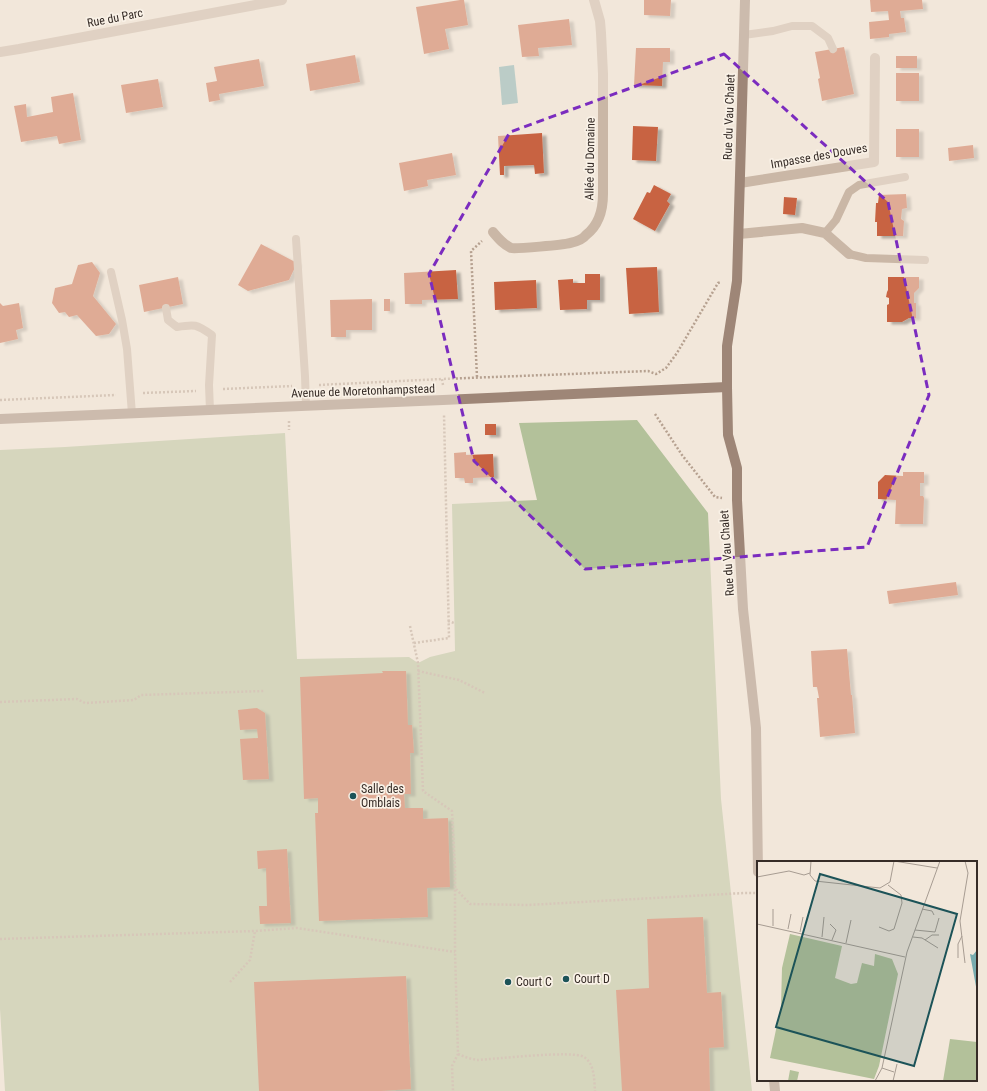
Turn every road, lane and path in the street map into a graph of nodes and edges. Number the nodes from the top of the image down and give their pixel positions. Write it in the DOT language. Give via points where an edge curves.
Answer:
graph roads {
  1 [pos="282,0"];
  2 [pos="594,0"];
  3 [pos="745,0"];
  4 [pos="744,35"];
  5 [pos="833,49"];
  6 [pos="0,52"];
  7 [pos="875,58"];
  8 [pos="905,177"];
  9 [pos="740,183"];
  10 [pos="493,232"];
  11 [pos="824,233"];
  12 [pos="739,234"];
  13 [pos="296,239"];
  14 [pos="849,254"];
  15 [pos="925,260"];
  16 [pos="111,272"];
  17 [pos="737,281"];
  18 [pos="166,308"];
  19 [pos="727,387"];
  20 [pos="443,400"];
  21 [pos="306,406"];
  22 [pos="210,411"];
  23 [pos="132,414"];
  24 [pos="655,414"];
  25 [pos="0,419"];
  26 [pos="737,500"];
  27 [pos="448,621"];
  28 [pos="454,623"];
  29 [pos="410,626"];
  30 [pos="414,644"];
  31 [pos="418,671"];
  32 [pos="264,691"];
  33 [pos="485,693"];
  34 [pos="0,702"];
  35 [pos="758,861"];
  36 [pos="455,888"];
  37 [pos="757,893"];
  38 [pos="256,931"];
  39 [pos="0,939"];
  40 [pos="455,952"];
  41 [pos="230,982"];
  42 [pos="458,1054"];
  43 [pos="774,1081"];
  44 [pos="453,1091"];
  45 [pos="595,1091"];
  46 [pos="775,1091"];
  1 -- 6 [label="street, Rue du Parc"];
  2 -- 10 [label="street, Allée du Domaine" via="600,21 603,74 603,202 599,218 586,236 569,244 513,248 502,244"];
  3 -- 4 [label="street, Rue du Vau Chalet"];
  4 -- 5 [label="lane" via="792,26 812,26 828,38"];
  4 -- 9 [label="street, Rue du Vau Chalet"];
  7 -- 9 [label="street, Impasse des Douves" via="874,162"];
  8 -- 11 [label="lane" via="854,188 849,192 836,220"];
  9 -- 12 [label="street, Rue du Vau Chalet"];
  10 -- 17 [label="path" via="471,251 477,377 648,371 656,374 666,368 718,283 725,280"];
  11 -- 12 [label="street" via="802,228"];
  11 -- 14 [label="street"];
  12 -- 17 [label="street, Rue du Vau Chalet"];
  13 -- 21 [label="lane"];
  14 -- 15 [label="lane" via="866,258"];
  16 -- 23 [label="lane" via="127,349"];
  17 -- 19 [label="street, Rue du Vau Chalet" via="727,346"];
  18 -- 22 [label="lane" via="168,320 176,327 200,327 212,335"];
  19 -- 20 [label="street, Avenue de Moretonhampstead"];
  19 -- 26 [label="street, Rue du Vau Chalet" via="728,435 737,468"];
  20 -- 21 [label="street, Avenue de Moretonhampstead"];
  20 -- 27 [label="path"];
  21 -- 22 [label="street, Avenue de Moretonhampstead"];
  22 -- 23 [label="street, Avenue de Moretonhampstead"];
  23 -- 25 [label="street, Avenue de Moretonhampstead"];
  24 -- 26 [label="path" via="682,455 715,497"];
  26 -- 35 [label="street, Rue du Vau Chalet" via="743,609 756,728"];
  27 -- 28 [label="path"];
  27 -- 30 [label="path" via="449,638"];
  29 -- 30 [label="path"];
  30 -- 31 [label="path"];
  31 -- 33 [label="path" via="459,680"];
  31 -- 36 [label="path" via="423,791 452,811"];
  32 -- 34 [label="path" via="141,695 134,700 85,703 77,699"];
  36 -- 37 [label="path" via="470,904 528,904"];
  36 -- 40 [label="path"];
  38 -- 39 [label="path"];
  38 -- 40 [label="path" via="298,928"];
  38 -- 41 [label="path" via="250,960"];
  40 -- 42 [label="path"];
  42 -- 44 [label="path" via="452,1066"];
  42 -- 45 [label="path" via="477,1060 579,1055 592,1067"];
  43 -- 46 [label="street"];
}
